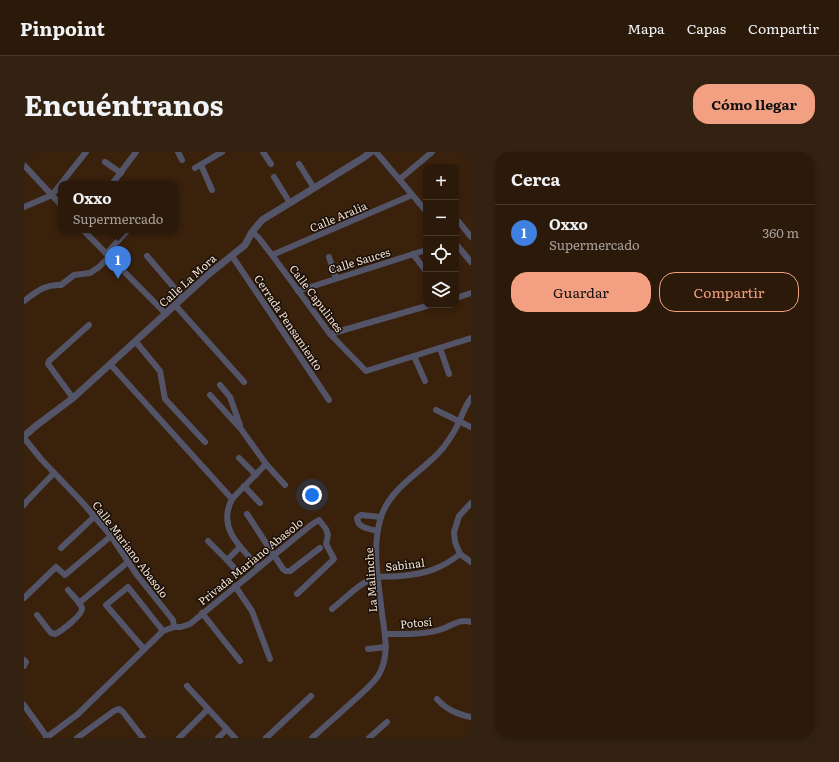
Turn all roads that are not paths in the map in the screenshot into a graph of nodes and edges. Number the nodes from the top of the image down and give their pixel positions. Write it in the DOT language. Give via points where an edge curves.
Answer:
graph roads {
  1 [pos="86,152"];
  2 [pos="136,152"];
  3 [pos="178,152"];
  4 [pos="222,152"];
  5 [pos="263,152"];
  6 [pos="370,152"];
  7 [pos="376,152"];
  8 [pos="432,152"];
  9 [pos="182,160"];
  10 [pos="105,162"];
  11 [pos="271,164"];
  12 [pos="299,164"];
  13 [pos="24,165"];
  14 [pos="121,173"];
  15 [pos="274,177"];
  16 [pos="400,180"];
  17 [pos="63,181"];
  18 [pos="114,181"];
  19 [pos="58,187"];
  20 [pos="314,188"];
  21 [pos="212,190"];
  22 [pos="52,195"];
  23 [pos="412,195"];
  24 [pos="58,202"];
  25 [pos="290,203"];
  26 [pos="24,207"];
  27 [pos="423,208"];
  28 [pos="459,222"];
  29 [pos="252,232"];
  30 [pos="86,233"];
  31 [pos="126,233"];
  32 [pos="470,234"];
  33 [pos="459,248"];
  34 [pos="423,251"];
  35 [pos="272,254"];
  36 [pos="413,254"];
  37 [pos="107,256"];
  38 [pos="147,256"];
  39 [pos="232,256"];
  40 [pos="328,256"];
  41 [pos="471,262"];
  42 [pos="423,267"];
  43 [pos="336,278"];
  44 [pos="298,291"];
  45 [pos="471,293"];
  46 [pos="459,297"];
  47 [pos="183,298"];
  48 [pos="24,301"];
  49 [pos="174,305"];
  50 [pos="423,307"];
  51 [pos="166,314"];
  52 [pos="89,325"];
  53 [pos="330,334"];
  54 [pos="471,338"];
  55 [pos="136,342"];
  56 [pos="440,348"];
  57 [pos="414,356"];
  58 [pos="110,364"];
  59 [pos="449,374"];
  60 [pos="425,381"];
  61 [pos="244,382"];
  62 [pos="220,386"];
  63 [pos="210,395"];
  64 [pos="73,398"];
  65 [pos="471,398"];
  66 [pos="329,400"];
  67 [pos="436,410"];
  68 [pos="459,422"];
  69 [pos="471,427"];
  70 [pos="241,429"];
  71 [pos="24,437"];
  72 [pos="205,442"];
  73 [pos="239,458"];
  74 [pos="266,464"];
  75 [pos="54,473"];
  76 [pos="256,475"];
  77 [pos="285,485"];
  78 [pos="244,486"];
  79 [pos="232,498"];
  80 [pos="260,503"];
  81 [pos="471,503"];
  82 [pos="24,505"];
  83 [pos="247,514"];
  84 [pos="94,517"];
  85 [pos="381,517"];
  86 [pos="378,531"];
  87 [pos="111,536"];
  88 [pos="208,541"];
  89 [pos="240,547"];
  90 [pos="61,548"];
  91 [pos="320,548"];
  92 [pos="460,554"];
  93 [pos="273,555"];
  94 [pos="227,560"];
  95 [pos="128,562"];
  96 [pos="471,562"];
  97 [pos="259,567"];
  98 [pos="237,570"];
  99 [pos="378,577"];
  100 [pos="235,586"];
  101 [pos="68,590"];
  102 [pos="297,594"];
  103 [pos="24,598"];
  104 [pos="79,603"];
  105 [pos="332,609"];
  106 [pos="202,613"];
  107 [pos="36,615"];
  108 [pos="471,622"];
  109 [pos="173,623"];
  110 [pos="163,631"];
  111 [pos="385,634"];
  112 [pos="386,647"];
  113 [pos="368,649"];
  114 [pos="144,650"];
  115 [pos="24,660"];
  116 [pos="270,660"];
  117 [pos="240,661"];
  118 [pos="24,666"];
  119 [pos="187,686"];
  120 [pos="311,696"];
  121 [pos="437,700"];
  122 [pos="24,705"];
  123 [pos="208,709"];
  124 [pos="471,717"];
  125 [pos="387,722"];
  126 [pos="227,729"];
  127 [pos="47,738"];
  128 [pos="77,738"];
  129 [pos="143,738"];
  130 [pos="179,738"];
  131 [pos="218,738"];
  132 [pos="235,738"];
  133 [pos="266,738"];
  134 [pos="312,738"];
  135 [pos="369,738"];
  1 -- 17 [label="street"];
  2 -- 14 [label="street"];
  3 -- 9 [label="street"];
  4 -- 21 [label="street" via="198,167"];
  5 -- 11 [label="street"];
  6 -- 20 [label="street, Calle La Mora"];
  7 -- 16 [label="street"];
  8 -- 16 [label="street"];
  10 -- 14 [label="street"];
  12 -- 20 [label="street"];
  13 -- 22 [label="street"];
  14 -- 18 [label="street"];
  15 -- 25 [label="street"];
  16 -- 23 [label="street"];
  19 -- 22 [label="street"];
  20 -- 25 [label="street, Calle La Mora"];
  22 -- 24 [label="street"];
  22 -- 26 [label="street"];
  23 -- 27 [label="street"];
  23 -- 35 [label="street, Calle Aralia"];
  25 -- 29 [label="street, Calle La Mora" via="262,220"];
  28 -- 32 [label="street"];
  29 -- 35 [label="street, Calle Capulines"];
  29 -- 39 [label="street, Calle La Mora" via="245,245"];
  30 -- 37 [label="street"];
  31 -- 37 [label="street"];
  33 -- 41 [label="street"];
  34 -- 36 [label="street, Calle Sauces"];
  35 -- 44 [label="street, Calle Capulines"];
  36 -- 42 [label="street"];
  36 -- 43 [label="street, Calle Sauces"];
  37 -- 48 [label="street" via="90,273 74,276 61,285 43,287"];
  37 -- 51 [label="street"];
  38 -- 47 [label="street"];
  39 -- 47 [label="street, Calle La Mora"];
  39 -- 66 [label="street, Cerrada Pensamiento"];
  40 -- 43 [label="street"];
  43 -- 44 [label="street, Calle Sauces"];
  44 -- 53 [label="street, Calle Capulines"];
  45 -- 46 [label="street"];
  47 -- 49 [label="street, Calle La Mora"];
  49 -- 51 [label="street, Calle La Mora"];
  49 -- 61 [label="street"];
  50 -- 53 [label="street"];
  51 -- 55 [label="street, Calle La Mora"];
  52 -- 64 [label="street" via="48,364"];
  53 -- 57 [label="street, Calle Capulines" via="366,372"];
  54 -- 56 [label="street"];
  55 -- 58 [label="street, Calle La Mora"];
  55 -- 72 [label="street" via="160,372 165,399"];
  56 -- 57 [label="street"];
  56 -- 59 [label="street"];
  57 -- 60 [label="street"];
  58 -- 64 [label="street, Calle La Mora"];
  58 -- 79 [label="street"];
  62 -- 70 [label="street" via="230,397"];
  63 -- 70 [label="street"];
  64 -- 71 [label="street, Calle La Mora"];
  65 -- 68 [label="street, La Malinche"];
  67 -- 68 [label="street"];
  68 -- 69 [label="street"];
  68 -- 85 [label="street, La Malinche" via="442,448 395,493"];
  70 -- 74 [label="street"];
  71 -- 75 [label="street, Calle Mariano Abasolo"];
  73 -- 76 [label="street"];
  74 -- 76 [label="street"];
  74 -- 77 [label="street"];
  75 -- 82 [label="street"];
  75 -- 84 [label="street, Calle Mariano Abasolo"];
  76 -- 78 [label="street"];
  78 -- 79 [label="street"];
  78 -- 80 [label="street"];
  79 -- 89 [label="street" via="227,518 229,530"];
  81 -- 92 [label="street" via="459,516 454,532"];
  83 -- 93 [label="street"];
  84 -- 87 [label="street, Calle Mariano Abasolo"];
  84 -- 90 [label="street"];
  85 -- 86 [label="street, La Malinche"];
  85 -- 86 [label="street" via="361,515 357,518 359,525"];
  86 -- 99 [label="street, La Malinche"];
  87 -- 95 [label="street, Calle Mariano Abasolo"];
  87 -- 103 [label="street" via="65,575 56,567"];
  88 -- 94 [label="street"];
  89 -- 94 [label="street"];
  89 -- 97 [label="street"];
  91 -- 93 [label="street" via="290,571 283,569"];
  92 -- 96 [label="street"];
  92 -- 99 [label="street, Sabinal" via="441,567 424,574"];
  93 -- 97 [label="street, Privada Mariano Abasolo"];
  93 -- 102 [label="street, Privada Mariano Abasolo" via="317,520 326,529 326,544 334,559"];
  94 -- 98 [label="street"];
  95 -- 104 [label="street"];
  95 -- 109 [label="street, Calle Mariano Abasolo"];
  97 -- 100 [label="street, Privada Mariano Abasolo"];
  99 -- 105 [label="street, Sabinal" via="357,588"];
  99 -- 111 [label="street, La Malinche"];
  100 -- 106 [label="street, Privada Mariano Abasolo"];
  100 -- 116 [label="street" via="252,611"];
  101 -- 104 [label="street"];
  104 -- 107 [label="street" via="82,612 54,634"];
  106 -- 109 [label="street, Privada Mariano Abasolo" via="190,624 181,627"];
  106 -- 117 [label="street"];
  108 -- 111 [label="street, Potosí" via="461,621 440,630 417,634"];
  109 -- 110 [label="street, Privada Mariano Abasolo"];
  110 -- 114 [label="street"];
  110 -- 114 [label="street" via="128,587 106,606"];
  111 -- 112 [label="street, La Malinche"];
  112 -- 113 [label="street"];
  112 -- 134 [label="street, La Malinche" via="383,668 378,677"];
  114 -- 127 [label="street" via="78,714"];
  115 -- 118 [label="street"];
  119 -- 123 [label="street"];
  120 -- 133 [label="street"];
  121 -- 124 [label="street" via="450,711"];
  122 -- 127 [label="street"];
  123 -- 126 [label="street"];
  123 -- 130 [label="street"];
  125 -- 135 [label="street"];
  126 -- 131 [label="street"];
  126 -- 132 [label="street"];
  128 -- 129 [label="street" via="114,710 119,709"];
}
